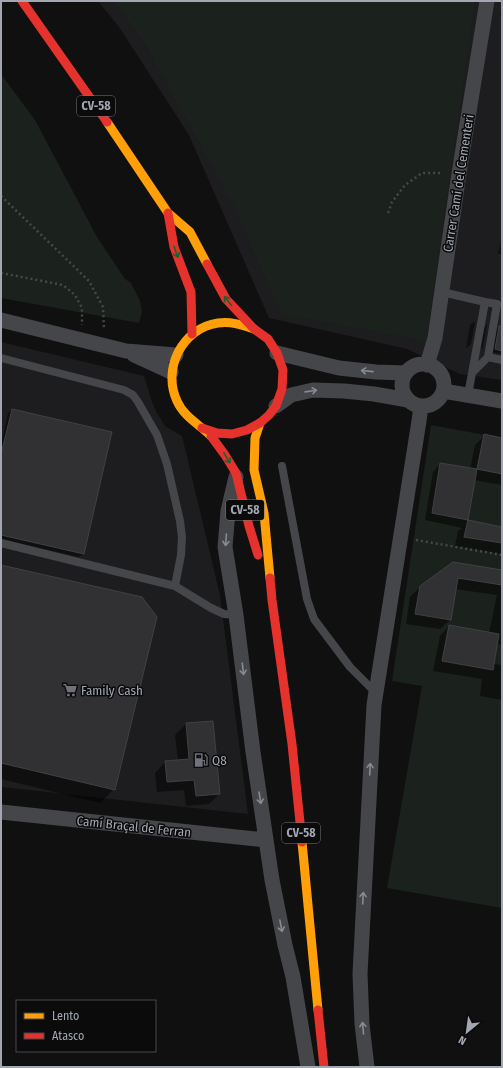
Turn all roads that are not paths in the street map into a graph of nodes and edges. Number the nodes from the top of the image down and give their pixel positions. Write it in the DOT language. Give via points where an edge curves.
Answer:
graph roads {
  1 [pos="22,1"];
  2 [pos="34,1"];
  3 [pos="487,1"];
  4 [pos="48,38"];
  5 [pos="168,214"];
  6 [pos="442,292"];
  7 [pos="485,302"];
  8 [pos="500,305"];
  9 [pos="1,320"];
  10 [pos="254,329"];
  11 [pos="192,334"];
  12 [pos="126,351"];
  13 [pos="277,353"];
  14 [pos="176,355"];
  15 [pos="488,357"];
  16 [pos="1,358"];
  17 [pos="502,360"];
  18 [pos="427,365"];
  19 [pos="171,372"];
  20 [pos="473,372"];
  21 [pos="406,373"];
  22 [pos="443,391"];
  23 [pos="468,395"];
  24 [pos="502,401"];
  25 [pos="414,403"];
  26 [pos="276,406"];
  27 [pos="260,423"];
  28 [pos="202,428"];
  29 [pos="282,466"];
  30 [pos="236,474"];
  31 [pos="1,543"];
  32 [pos="175,586"];
  33 [pos="272,600"];
  34 [pos="236,614"];
  35 [pos="375,699"];
  36 [pos="1,812"];
  37 [pos="266,840"];
  38 [pos="308,1067"];
  39 [pos="324,1067"];
  40 [pos="366,1067"];
  1 -- 4 [label="main road, CV-58"];
  2 -- 4 [label="street"];
  3 -- 6 [label="street, Carrer Camí del Cementeri"];
  4 -- 5 [label="main road, CV-58"];
  10 -- 5 [label="main road, CV-58, one-way" via="226,300 190,232"];
  5 -- 11 [label="main road, CV-58, one-way" via="174,247 191,292"];
  6 -- 7 [label="lane"];
  6 -- 18 [label="street, Carrer Camí del Cementeri" via="435,338"];
  7 -- 8 [label="lane"];
  7 -- 20 [label="lane"];
  8 -- 15 [label="lane"];
  9 -- 12 [label="street"];
  10 -- 11 [label="main road, CV-58" via="242,324 216,323"];
  10 -- 13 [label="main road, CV-58" via="268,339"];
  11 -- 14 [label="main road, CV-58"];
  12 -- 14 [label="street"];
  12 -- 19 [label="street"];
  21 -- 13 [label="street, one-way" via="339,368"];
  13 -- 26 [label="main road, CV-58" via="283,370 282,388"];
  14 -- 19 [label="main road, CV-58"];
  15 -- 17 [label="lane"];
  15 -- 20 [label="lane"];
  16 -- 32 [label="lane" via="124,390 133,395 158,435 175,500 182,537"];
  18 -- 21 [label="street" via="415,366"];
  18 -- 22 [label="street" via="439,371 444,384"];
  19 -- 28 [label="main road, CV-58" via="172,389 178,405 188,418"];
  20 -- 23 [label="lane"];
  21 -- 25 [label="street" via="402,387 404,394"];
  22 -- 23 [label="street"];
  22 -- 25 [label="street" via="432,404"];
  23 -- 24 [label="street"];
  26 -- 25 [label="street, one-way" via="291,395 313,390 374,394"];
  25 -- 35 [label="street" via="419,422"];
  26 -- 27 [label="main road, CV-58"];
  27 -- 28 [label="main road, CV-58" via="232,434"];
  27 -- 33 [label="main road, CV-58" via="255,438 254,470 264,513"];
  28 -- 30 [label="main road, CV-58, one-way" via="219,445"];
  29 -- 35 [label="lane" via="307,599 314,619"];
  30 -- 33 [label="main road, CV-58"];
  30 -- 34 [label="street, one-way" via="228,510 225,547"];
  31 -- 32 [label="lane"];
  32 -- 34 [label="lane" via="217,611"];
  33 -- 39 [label="main road, CV-58" via="292,744"];
  34 -- 37 [label="street, one-way"];
  40 -- 35 [label="street, one-way" via="360,974"];
  36 -- 37 [label="street, Camí Braçal de Ferran"];
  37 -- 38 [label="street, one-way"];
}
